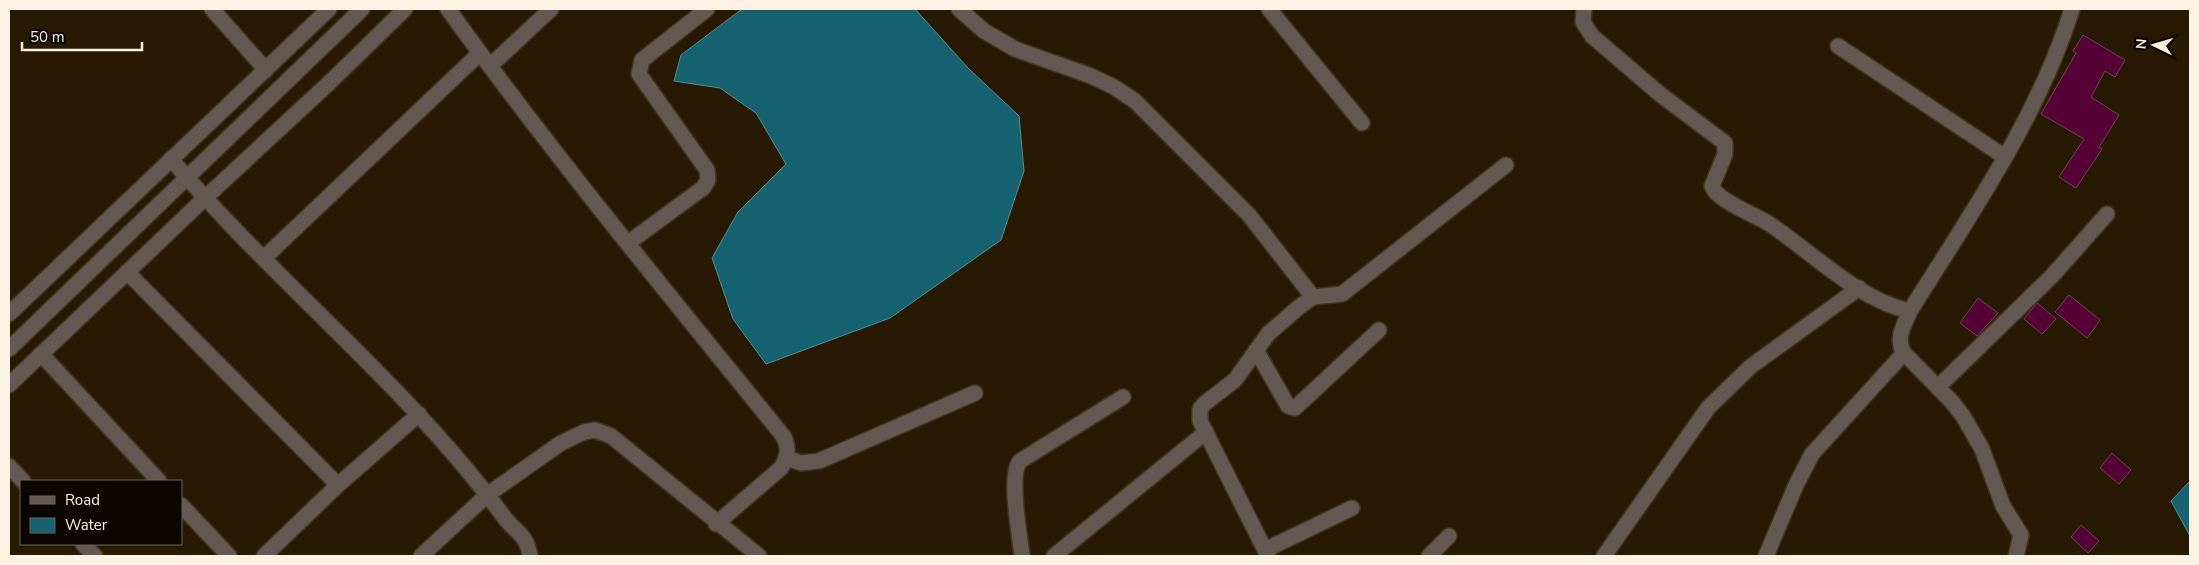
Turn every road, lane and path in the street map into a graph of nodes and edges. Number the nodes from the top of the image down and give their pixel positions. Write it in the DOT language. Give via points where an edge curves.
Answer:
graph roads {
  1 [pos="212,9"];
  2 [pos="329,9"];
  3 [pos="362,9"];
  4 [pos="405,9"];
  5 [pos="448,9"];
  6 [pos="551,9"];
  7 [pos="707,9"];
  8 [pos="959,9"];
  9 [pos="1269,9"];
  10 [pos="1584,9"];
  11 [pos="2072,9"];
  12 [pos="1838,46"];
  13 [pos="480,53"];
  14 [pos="490,66"];
  15 [pos="266,70"];
  16 [pos="1362,123"];
  17 [pos="2005,157"];
  18 [pos="171,159"];
  19 [pos="1506,165"];
  20 [pos="186,177"];
  21 [pos="205,198"];
  22 [pos="2107,214"];
  23 [pos="628,242"];
  24 [pos="264,258"];
  25 [pos="127,272"];
  26 [pos="1859,288"];
  27 [pos="1313,297"];
  28 [pos="1910,311"];
  29 [pos="9,314"];
  30 [pos="1379,330"];
  31 [pos="9,349"];
  32 [pos="1256,350"];
  33 [pos="1904,353"];
  34 [pos="41,354"];
  35 [pos="9,385"];
  36 [pos="1938,387"];
  37 [pos="975,393"];
  38 [pos="1124,397"];
  39 [pos="419,414"];
  40 [pos="1206,432"];
  41 [pos="787,458"];
  42 [pos="9,466"];
  43 [pos="23,480"];
  44 [pos="158,480"];
  45 [pos="338,485"];
  46 [pos="488,495"];
  47 [pos="182,506"];
  48 [pos="1352,508"];
  49 [pos="716,524"];
  50 [pos="1449,536"];
  51 [pos="84,545"];
  52 [pos="1266,553"];
  53 [pos="95,556"];
  54 [pos="229,556"];
  55 [pos="264,556"];
  56 [pos="420,556"];
  57 [pos="530,556"];
  58 [pos="759,556"];
  59 [pos="1022,556"];
  60 [pos="1054,556"];
  61 [pos="1429,556"];
  62 [pos="1604,556"];
  63 [pos="1766,556"];
  64 [pos="2016,556"];
  1 -- 15 [label="street"];
  2 -- 15 [label="street"];
  3 -- 20 [label="street"];
  4 -- 21 [label="street"];
  5 -- 13 [label="street"];
  6 -- 14 [label="street"];
  7 -- 23 [label="street" via="642,60 639,74 707,170 708,180 703,188"];
  8 -- 27 [label="street" via="984,31 1015,49 1091,76 1135,101 1249,215"];
  9 -- 16 [label="street"];
  10 -- 26 [label="street" via="1583,22 1592,36 1631,72 1725,143 1725,154 1712,186 1718,195 1769,224"];
  11 -- 17 [label="street" via="2048,73"];
  12 -- 17 [label="street"];
  13 -- 14 [label="street"];
  13 -- 24 [label="street"];
  14 -- 23 [label="street"];
  15 -- 18 [label="street"];
  17 -- 28 [label="street"];
  18 -- 20 [label="street"];
  18 -- 29 [label="street"];
  19 -- 27 [label="street" via="1342,294"];
  20 -- 21 [label="street"];
  20 -- 31 [label="street"];
  21 -- 24 [label="street"];
  21 -- 25 [label="street"];
  22 -- 36 [label="street" via="2052,276"];
  23 -- 41 [label="street" via="784,437"];
  24 -- 39 [label="street"];
  25 -- 34 [label="street"];
  25 -- 45 [label="street"];
  26 -- 28 [label="street" via="1887,304"];
  26 -- 62 [label="street" via="1750,367 1718,398"];
  27 -- 32 [label="street" via="1272,329"];
  28 -- 33 [label="street" via="1900,337"];
  30 -- 32 [label="street" via="1295,408 1288,406"];
  32 -- 40 [label="street" via="1236,380 1204,404 1199,415"];
  33 -- 36 [label="street"];
  33 -- 63 [label="street" via="1812,454"];
  34 -- 35 [label="street"];
  34 -- 44 [label="street"];
  36 -- 64 [label="street" via="1963,416 1987,460 2003,506 2022,539"];
  37 -- 41 [label="street" via="819,460 801,463"];
  38 -- 59 [label="street" via="1017,465 1015,484"];
  39 -- 45 [label="street"];
  39 -- 46 [label="street"];
  40 -- 52 [label="street"];
  40 -- 60 [label="street"];
  41 -- 49 [label="street" via="781,468"];
  42 -- 43 [label="street"];
  45 -- 55 [label="street"];
  46 -- 49 [label="street" via="574,435 595,430 611,436"];
  46 -- 56 [label="street"];
  46 -- 57 [label="street" via="527,541"];
  47 -- 54 [label="street"];
  48 -- 52 [label="street"];
  49 -- 58 [label="street"];
  50 -- 61 [label="street"];
  51 -- 53 [label="street"];
}
